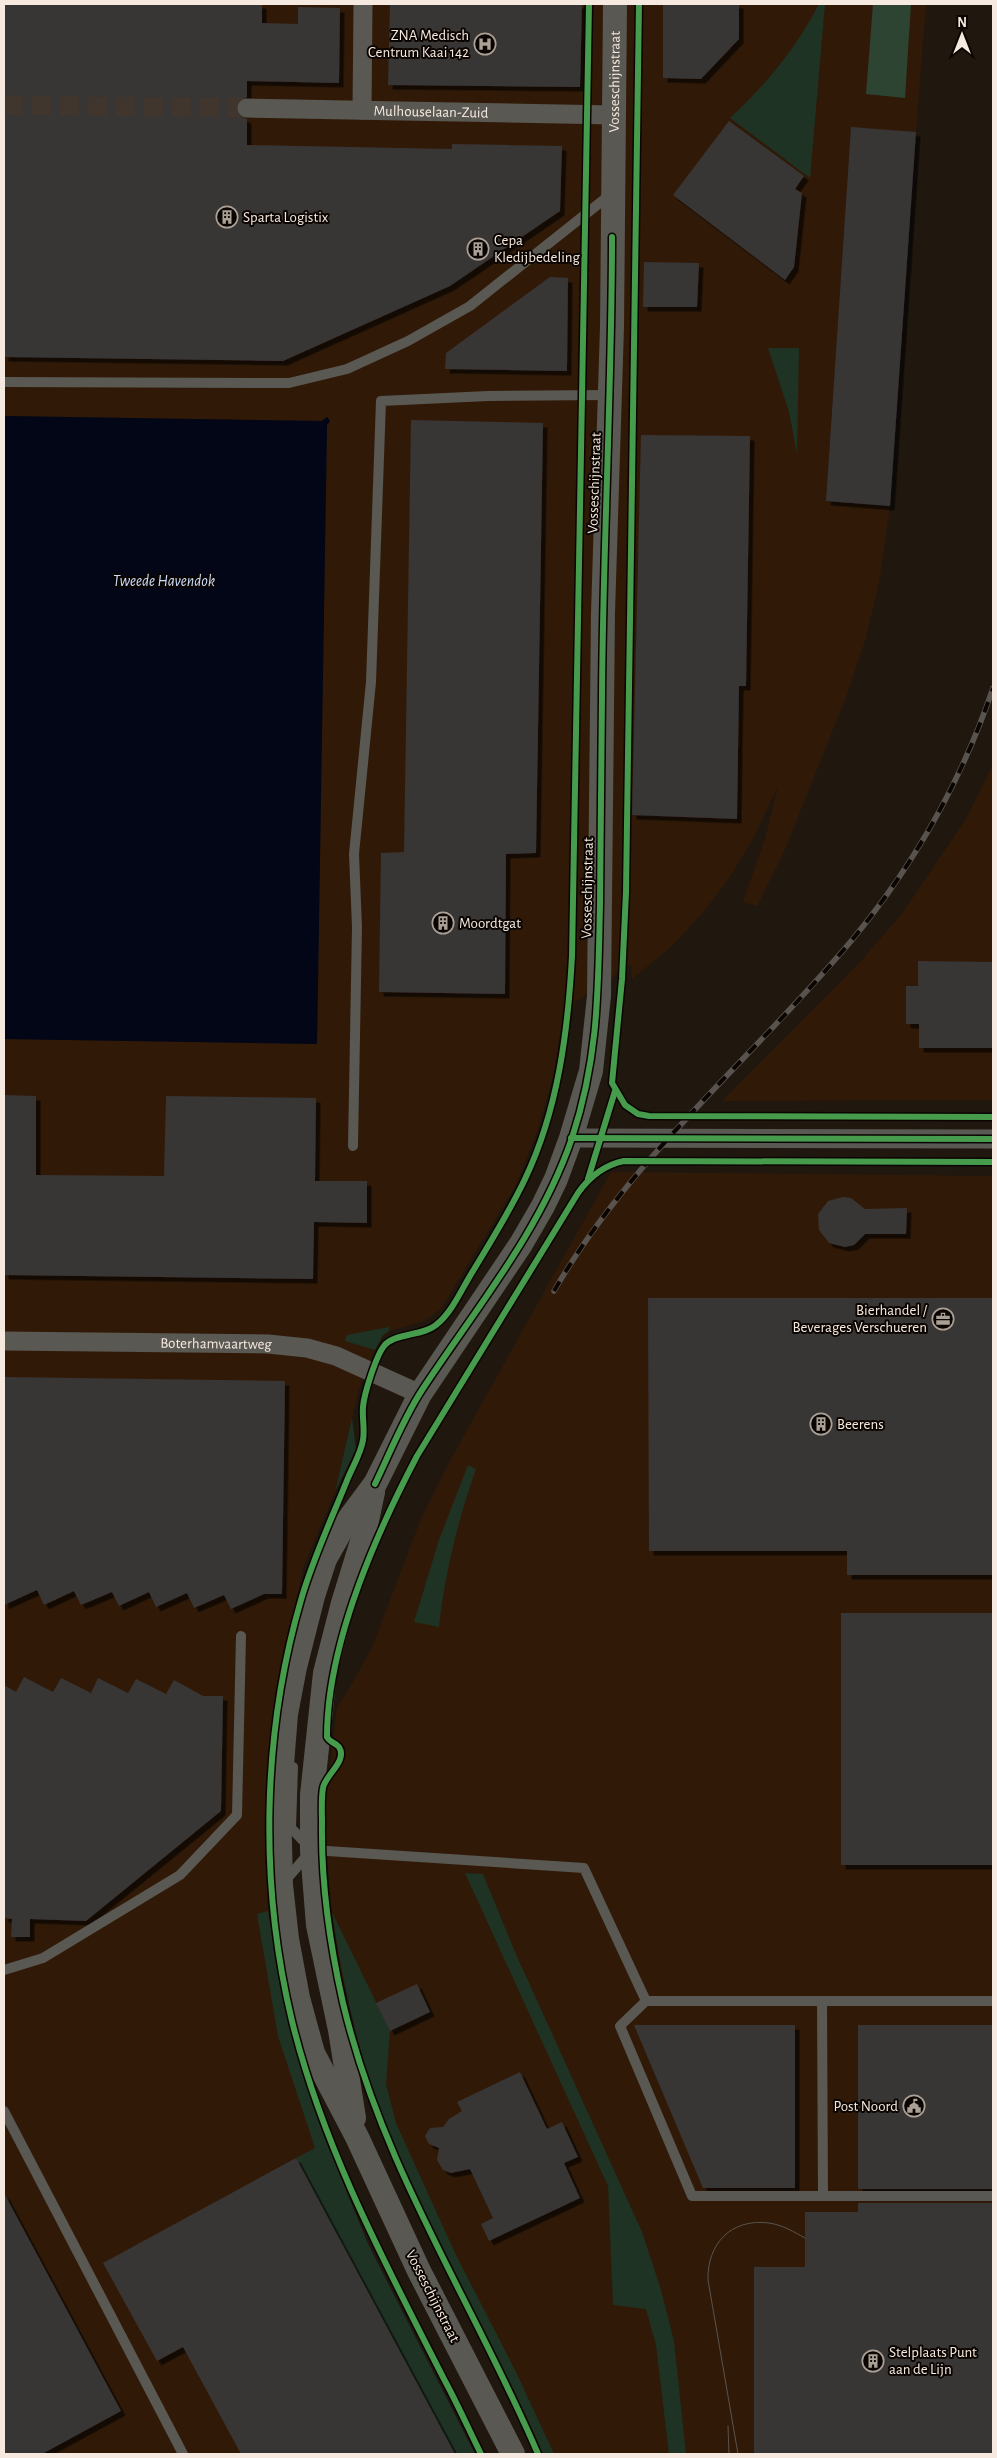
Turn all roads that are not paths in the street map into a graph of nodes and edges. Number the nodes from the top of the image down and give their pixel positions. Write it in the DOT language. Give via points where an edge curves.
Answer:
graph roads {
  1 [pos="363,4"];
  2 [pos="615,4"];
  3 [pos="247,108"];
  4 [pos="362,110"];
  5 [pos="614,115"];
  6 [pos="612,193"];
  7 [pos="4,382"];
  8 [pos="609,395"];
  9 [pos="571,1138"];
  10 [pos="993,1139"];
  11 [pos="353,1146"];
  12 [pos="4,1341"];
  13 [pos="420,1394"];
  14 [pos="375,1484"];
  15 [pos="240,1636"];
  16 [pos="286,1714"];
  17 [pos="312,1850"];
  18 [pos="282,1885"];
  19 [pos="4,1970"];
  20 [pos="646,2001"];
  21 [pos="822,2001"];
  22 [pos="993,2001"];
  23 [pos="4,2111"];
  24 [pos="357,2137"];
  25 [pos="823,2196"];
  26 [pos="993,2196"];
  27 [pos="183,2454"];
  28 [pos="513,2454"];
  1 -- 4 [label="street"];
  2 -- 5 [label="street, Vosseschijnstraat"];
  3 -- 4 [label="street, Mulhouselaan-Zuid"];
  4 -- 5 [label="street, Mulhouselaan-Zuid"];
  5 -- 6 [label="street, Vosseschijnstraat"];
  6 -- 7 [label="lane" via="470,306 408,341 347,369 289,382"];
  6 -- 8 [label="street, Vosseschijnstraat"];
  8 -- 9 [label="street, Vosseschijnstraat" via="602,613 599,996 591,1071"];
  8 -- 11 [label="lane" via="382,401 371,682 354,854 357,927"];
  9 -- 10 [label="street"];
  9 -- 13 [label="street, Vosseschijnstraat" via="556,1179 521,1244"];
  12 -- 13 [label="street, Boterhamvaartweg" via="268,1344 307,1348 336,1356"];
  13 -- 14 [label="street, Vosseschijnstraat"];
  14 -- 16 [label="street, Vosseschijnstraat" via="343,1527 325,1559 303,1632"];
  14 -- 17 [label="street, Vosseschijnstraat" via="325,1673 313,1772"];
  15 -- 19 [label="lane" via="237,1815 180,1875 43,1958"];
  16 -- 17 [label="lane" via="294,1743 291,1828"];
  16 -- 18 [label="street, Vosseschijnstraat" via="279,1803"];
  17 -- 18 [label="lane"];
  17 -- 20 [label="lane" via="584,1868"];
  17 -- 24 [label="street, Vosseschijnstraat" via="322,1947 340,2030"];
  18 -- 24 [label="street, Vosseschijnstraat" via="292,1968 313,2053"];
  20 -- 21 [label="lane"];
  20 -- 25 [label="lane" via="620,2026 692,2196"];
  21 -- 22 [label="lane"];
  21 -- 25 [label="lane"];
  23 -- 27 [label="lane"];
  24 -- 28 [label="street, Vosseschijnstraat" via="419,2271"];
  25 -- 26 [label="lane"];
}
